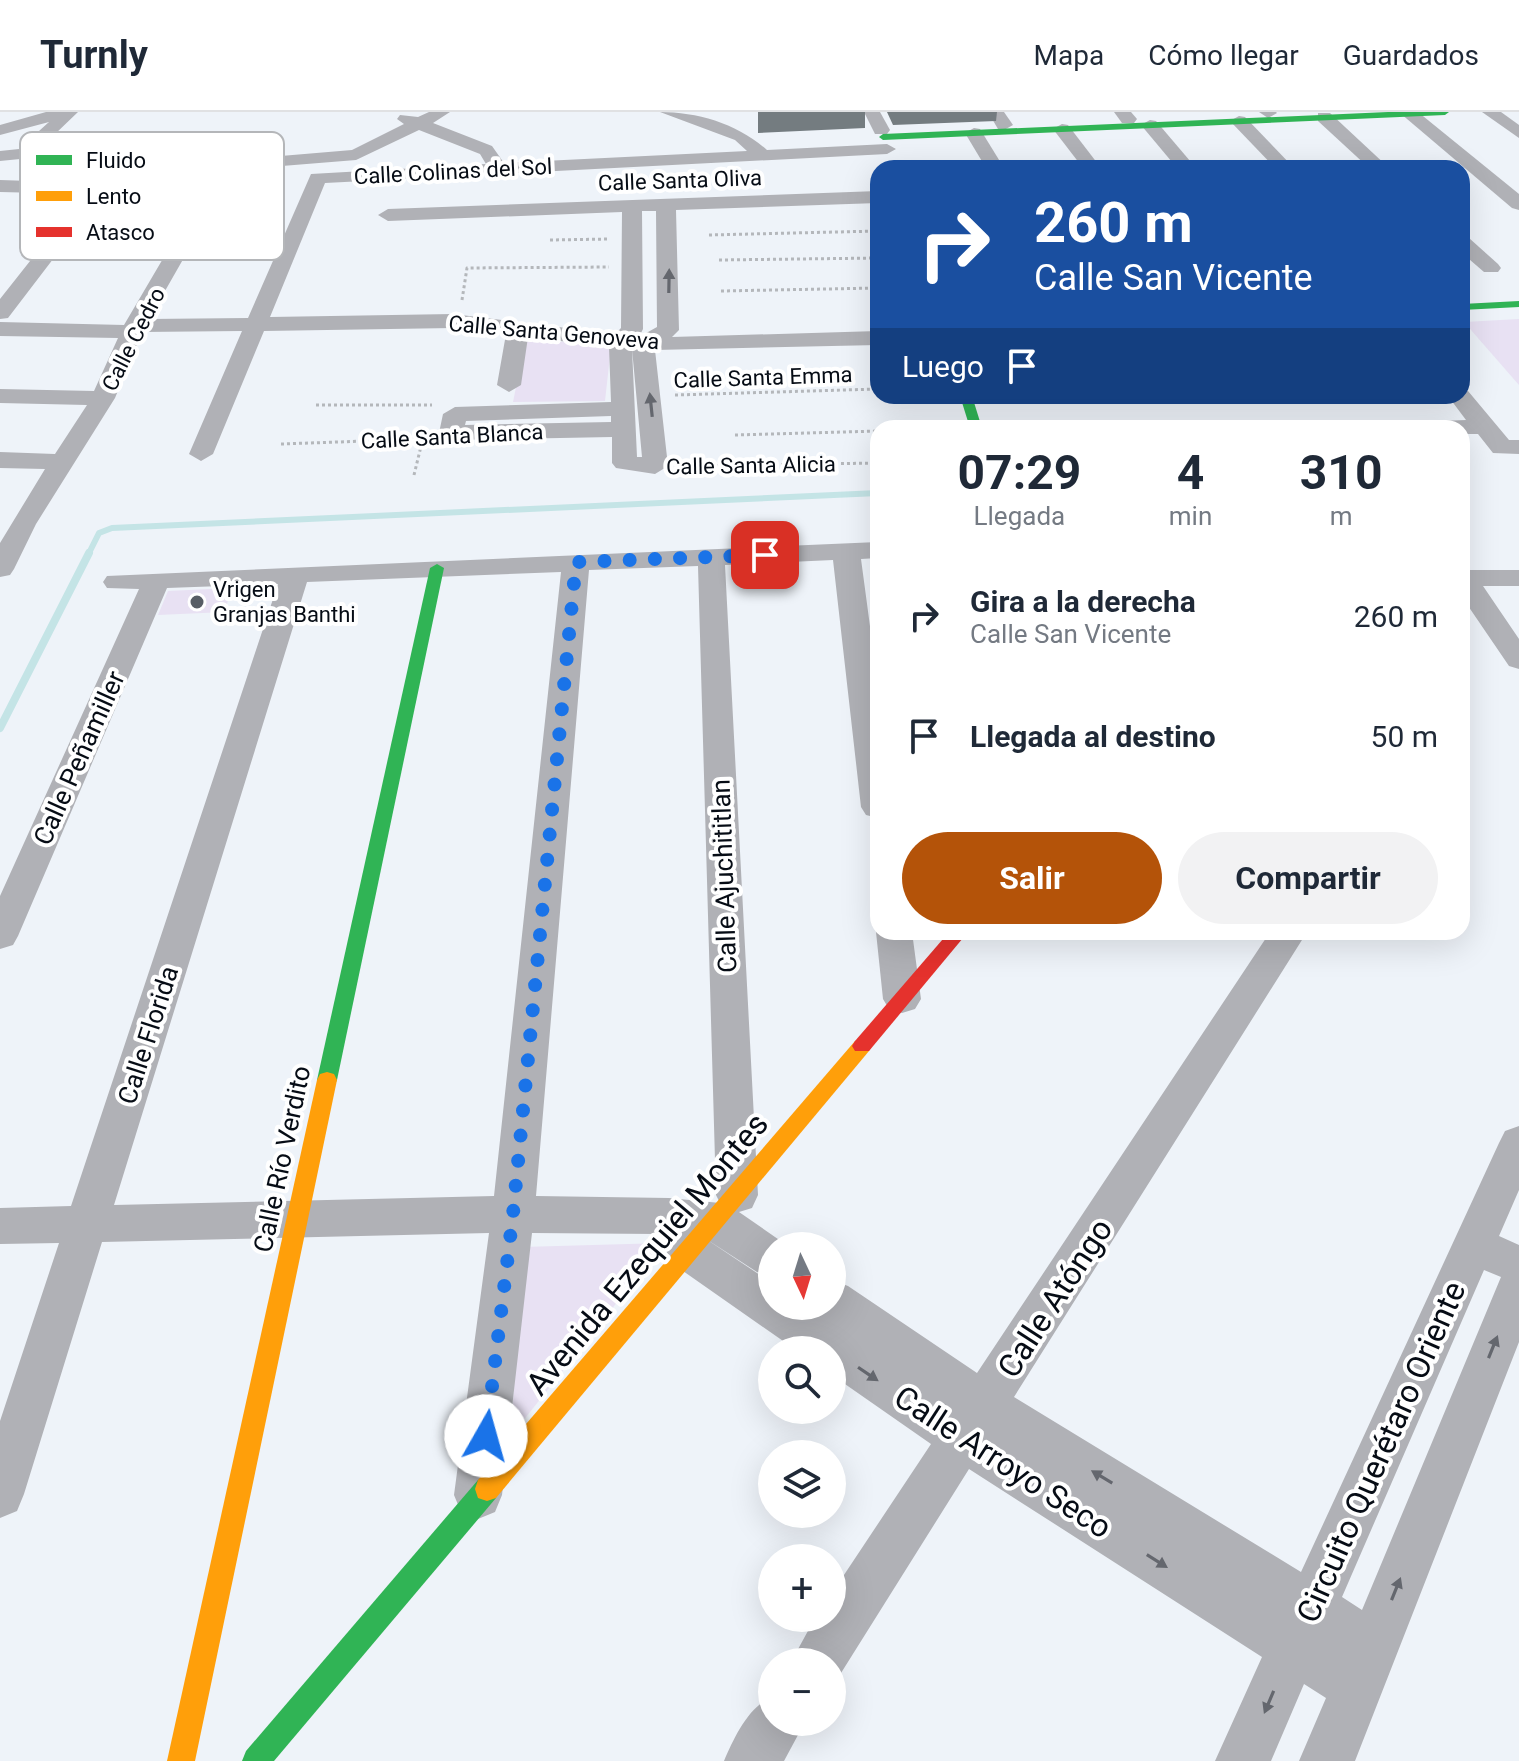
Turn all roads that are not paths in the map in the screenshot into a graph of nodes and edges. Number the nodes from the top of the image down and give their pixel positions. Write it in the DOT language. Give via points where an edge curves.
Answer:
graph roads {
  1 [pos="67,112"];
  2 [pos="386,112"];
  3 [pos="442,112"];
  4 [pos="668,112"];
  5 [pos="872,112"];
  6 [pos="1296,112"];
  7 [pos="1445,112"];
  8 [pos="1490,112"];
  9 [pos="1267,113"];
  10 [pos="1409,113"];
  11 [pos="1125,116"];
  12 [pos="1324,117"];
  13 [pos="1000,118"];
  14 [pos="1239,121"];
  15 [pos="418,124"];
  16 [pos="1150,125"];
  17 [pos="1062,129"];
  18 [pos="0,130"];
  19 [pos="47,132"];
  20 [pos="974,133"];
  21 [pos="1519,133"];
  22 [pos="887,138"];
  23 [pos="20,154"];
  24 [pos="0,156"];
  25 [pos="763,156"];
  26 [pos="898,160"];
  27 [pos="990,160"];
  28 [pos="1086,160"];
  29 [pos="1180,160"];
  30 [pos="1277,160"];
  31 [pos="1371,160"];
  32 [pos="1466,160"];
  33 [pos="284,161"];
  34 [pos="1470,163"];
  35 [pos="499,169"];
  36 [pos="0,186"];
  37 [pos="20,187"];
  38 [pos="870,197"];
  39 [pos="666,204"];
  40 [pos="1519,204"];
  41 [pos="632,205"];
  42 [pos="388,215"];
  43 [pos="1470,249"];
  44 [pos="284,258"];
  45 [pos="42,260"];
  46 [pos="174,260"];
  47 [pos="283,260"];
  48 [pos="1491,268"];
  49 [pos="0,273"];
  50 [pos="31,273"];
  51 [pos="1519,291"];
  52 [pos="1470,294"];
  53 [pos="1519,304"];
  54 [pos="1470,307"];
  55 [pos="0,313"];
  56 [pos="258,319"];
  57 [pos="135,325"];
  58 [pos="870,325"];
  59 [pos="518,327"];
  60 [pos="0,329"];
  61 [pos="668,330"];
  62 [pos="632,338"];
  63 [pos="870,338"];
  64 [pos="509,385"];
  65 [pos="0,396"];
  66 [pos="103,398"];
  67 [pos="1467,404"];
  68 [pos="622,419"];
  69 [pos="1485,426"];
  70 [pos="1470,427"];
  71 [pos="451,433"];
  72 [pos="1511,447"];
  73 [pos="201,454"];
  74 [pos="0,460"];
  75 [pos="61,462"];
  76 [pos="11,524"];
  77 [pos="870,550"];
  78 [pos="846,551"];
  79 [pos="711,557"];
  80 [pos="576,562"];
  81 [pos="437,568"];
  82 [pos="0,569"];
  83 [pos="295,575"];
  84 [pos="1470,578"];
  85 [pos="1519,578"];
  86 [pos="157,580"];
  87 [pos="117,582"];
  88 [pos="1470,588"];
  89 [pos="1519,660"];
  90 [pos="870,743"];
  91 [pos="0,936"];
  92 [pos="895,940"];
  93 [pos="952,940"];
  94 [pos="1284,940"];
  95 [pos="902,999"];
  96 [pos="1519,1143"];
  97 [pos="513,1214"];
  98 [pos="295,1220"];
  99 [pos="703,1221"];
  100 [pos="87,1224"];
  101 [pos="0,1226"];
  102 [pos="758,1250"];
  103 [pos="1468,1258"];
  104 [pos="1517,1287"];
  105 [pos="846,1312"];
  106 [pos="975,1423"];
  107 [pos="0,1494"];
  108 [pos="478,1499"];
  109 [pos="1303,1626"];
  110 [pos="826,1648"];
  111 [pos="1365,1666"];
  112 [pos="769,1736"];
  113 [pos="181,1761"];
  114 [pos="256,1761"];
  115 [pos="752,1761"];
  116 [pos="1243,1761"];
  117 [pos="1327,1761"];
  1 -- 18 [label="street"];
  1 -- 19 [label="street"];
  2 -- 15 [label="street"];
  3 -- 15 [label="street"];
  4 -- 25 [label="street" via="741,136"];
  5 -- 22 [label="street"];
  6 -- 9 [label="street"];
  7 -- 10 [label="street"];
  8 -- 21 [label="street"];
  9 -- 11 [label="street"];
  10 -- 12 [label="street"];
  10 -- 32 [label="street"];
  11 -- 13 [label="street"];
  12 -- 14 [label="street"];
  12 -- 31 [label="street"];
  13 -- 22 [label="street"];
  14 -- 16 [label="street"];
  14 -- 30 [label="street"];
  15 -- 33 [label="street, Calle Cedro" via="356,155"];
  15 -- 35 [label="street" via="486,150"];
  16 -- 17 [label="street"];
  16 -- 29 [label="street"];
  17 -- 20 [label="street"];
  17 -- 28 [label="street"];
  20 -- 22 [label="street"];
  20 -- 27 [label="street"];
  22 -- 25 [label="street, Calle Colinas del Sol"];
  22 -- 26 [label="street"];
  23 -- 24 [label="street"];
  25 -- 35 [label="street, Calle Colinas del Sol"];
  34 -- 40 [label="street"];
  35 -- 44 [label="street, Calle Colinas del Sol" via="318,178"];
  36 -- 37 [label="street"];
  38 -- 39 [label="street, Calle Santa Oliva"];
  39 -- 41 [label="street, Calle Santa Oliva"];
  61 -- 39 [label="street, one-way"];
  41 -- 42 [label="street, Calle Santa Oliva"];
  41 -- 62 [label="street"];
  43 -- 48 [label="street"];
  45 -- 50 [label="street"];
  46 -- 57 [label="street, Calle Cedro"];
  47 -- 56 [label="street, Calle Colinas del Sol"];
  49 -- 50 [label="street"];
  50 -- 55 [label="street"];
  51 -- 52 [label="street"];
  53 -- 54 [label="street"];
  56 -- 57 [label="street, Calle Santa Genoveva"];
  56 -- 59 [label="street, Calle Santa Genoveva"];
  56 -- 62 [label="street, Calle Santa Genoveva" via="460,307"];
  56 -- 73 [label="street, Calle Colinas del Sol"];
  57 -- 60 [label="street, Calle Santa Genoveva"];
  57 -- 66 [label="street, Calle Cedro"];
  58 -- 61 [label="street, Calle Santa Genoveva"];
  59 -- 62 [label="street, Calle Santa Genoveva"];
  59 -- 64 [label="street"];
  61 -- 62 [label="street, Calle Santa Genoveva"];
  62 -- 63 [label="street, Calle Santa Genoveva"];
  62 -- 68 [label="street"];
  68 -- 62 [label="street, Calle Santa Alicia, one-way" via="625,463 655,466 650,396"];
  65 -- 66 [label="street"];
  66 -- 75 [label="street, Calle Cedro"];
  67 -- 69 [label="street"];
  68 -- 71 [label="street, Calle Santa Blanca"];
  69 -- 70 [label="street"];
  69 -- 72 [label="street"];
  74 -- 75 [label="street"];
  75 -- 76 [label="street, Calle Cedro"];
  76 -- 82 [label="street, Calle Cedro"];
  77 -- 78 [label="street"];
  78 -- 79 [label="street"];
  78 -- 90 [label="street"];
  79 -- 80 [label="street"];
  79 -- 99 [label="street, Calle Ajuchititlan"];
  80 -- 81 [label="street"];
  80 -- 97 [label="street"];
  81 -- 83 [label="street"];
  81 -- 98 [label="street, Calle Río Verdito"];
  83 -- 86 [label="street"];
  83 -- 100 [label="street, Calle Florida"];
  84 -- 85 [label="street"];
  86 -- 87 [label="street"];
  86 -- 91 [label="street, Calle Peñamiller"];
  88 -- 89 [label="street"];
  92 -- 95 [label="street"];
  93 -- 95 [label="street, Avenida Ezequiel Montes"];
  94 -- 106 [label="street, Calle Atóngo"];
  95 -- 99 [label="street, Avenida Ezequiel Montes"];
  96 -- 103 [label="street, Circuito Querétaro Oriente"];
  97 -- 98 [label="street"];
  97 -- 99 [label="street"];
  97 -- 108 [label="street"];
  98 -- 100 [label="street"];
  98 -- 113 [label="street, Calle Río Verdito"];
  99 -- 102 [label="street"];
  99 -- 106 [label="street, Calle Arroyo Seco, one-way"];
  99 -- 108 [label="street, Avenida Ezequiel Montes"];
  100 -- 101 [label="street"];
  100 -- 107 [label="street, Calle Florida"];
  103 -- 104 [label="street"];
  103 -- 109 [label="street, Circuito Querétaro Oriente"];
  111 -- 104 [label="street, Circuito Querétaro Oriente, one-way"];
  105 -- 106 [label="street, Calle Arroyo Seco"];
  106 -- 109 [label="street, Calle Arroyo Seco"];
  106 -- 110 [label="street, Calle Atóngo"];
  108 -- 114 [label="street, Avenida Ezequiel Montes"];
  109 -- 111 [label="street, Calle Arroyo Seco"];
  109 -- 116 [label="street, Circuito Querétaro Oriente, one-way"];
  111 -- 117 [label="street, Circuito Querétaro Oriente"];
  112 -- 115 [label="street"];
}
